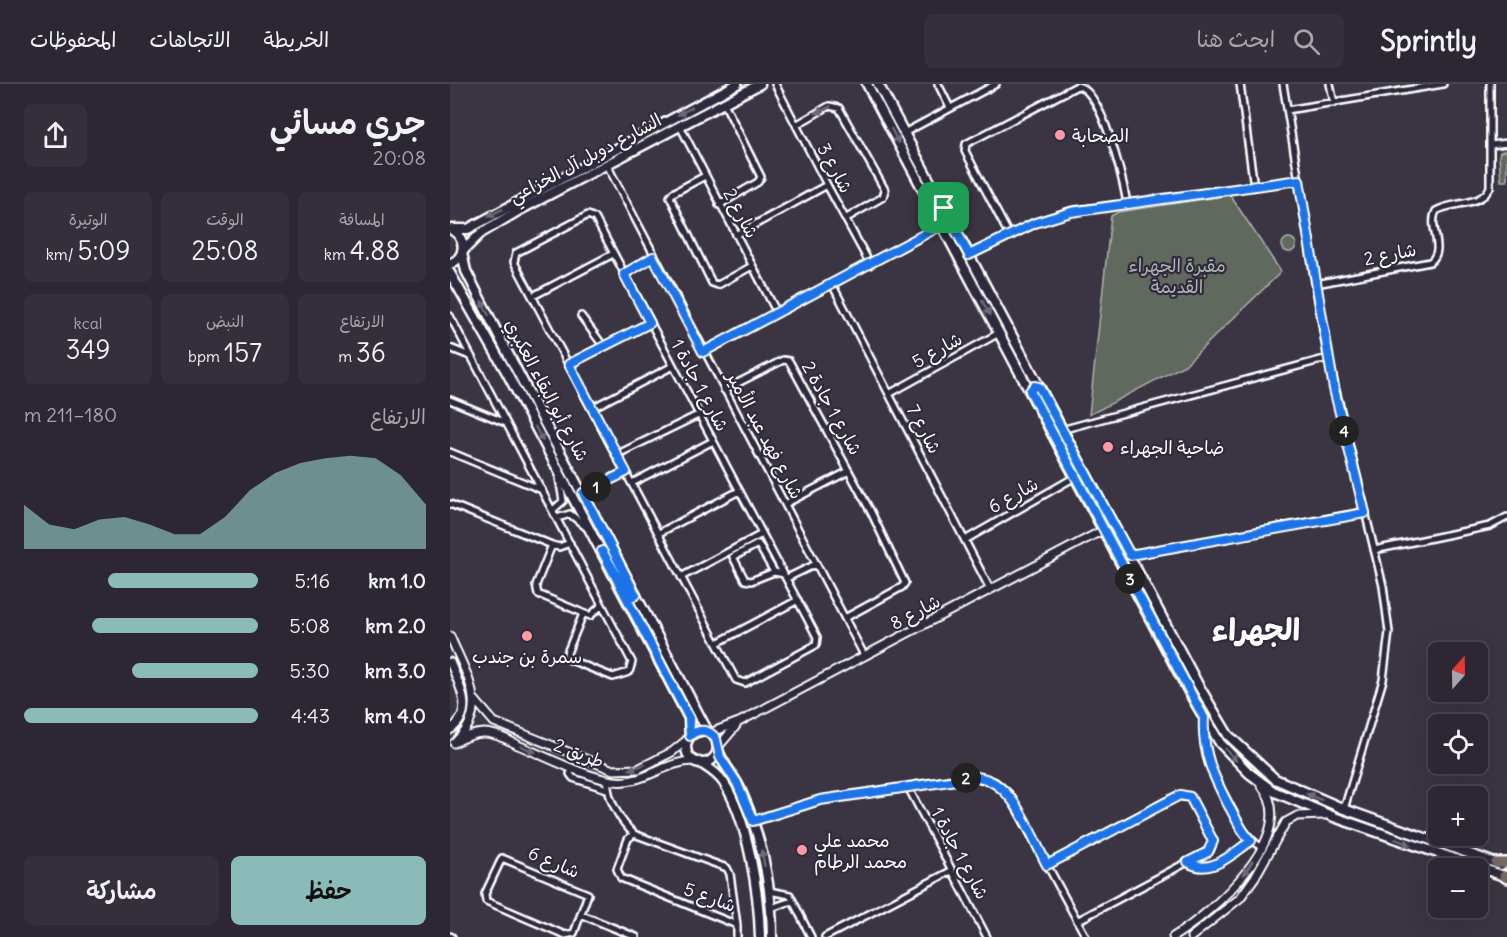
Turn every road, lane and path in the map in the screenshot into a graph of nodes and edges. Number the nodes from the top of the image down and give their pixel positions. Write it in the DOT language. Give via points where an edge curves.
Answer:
graph roads {
  1 [pos="737,84"];
  2 [pos="759,84"];
  3 [pos="776,84"];
  4 [pos="867,84"];
  5 [pos="878,84"];
  6 [pos="938,84"];
  7 [pos="996,84"];
  8 [pos="1240,84"];
  9 [pos="1283,84"];
  10 [pos="1330,84"];
  11 [pos="1443,84"];
  12 [pos="1491,84"];
  13 [pos="724,103"];
  14 [pos="1334,103"];
  15 [pos="950,108"];
  16 [pos="1287,110"];
  17 [pos="796,125"];
  18 [pos="680,126"];
  19 [pos="645,132"];
  20 [pos="904,133"];
  21 [pos="632,139"];
  22 [pos="650,142"];
  23 [pos="1507,143"];
  24 [pos="1491,145"];
  25 [pos="637,149"];
  26 [pos="607,165"];
  27 [pos="705,176"];
  28 [pos="1299,180"];
  29 [pos="827,185"];
  30 [pos="1254,187"];
  31 [pos="932,196"];
  32 [pos="1127,203"];
  33 [pos="719,205"];
  34 [pos="940,210"];
  35 [pos="845,219"];
  36 [pos="942,225"];
  37 [pos="451,229"];
  38 [pos="736,235"];
  39 [pos="1009,235"];
  40 [pos="462,252"];
  41 [pos="613,254"];
  42 [pos="969,255"];
  43 [pos="653,257"];
  44 [pos="450,264"];
  45 [pos="870,264"];
  46 [pos="752,266"];
  47 [pos="450,273"];
  48 [pos="624,274"];
  49 [pos="832,284"];
  50 [pos="1316,284"];
  51 [pos="533,296"];
  52 [pos="777,313"];
  53 [pos="581,315"];
  54 [pos="450,316"];
  55 [pos="650,323"];
  56 [pos="999,333"];
  57 [pos="604,346"];
  58 [pos="450,348"];
  59 [pos="703,352"];
  60 [pos="470,356"];
  61 [pos="1328,358"];
  62 [pos="569,364"];
  63 [pos="673,366"];
  64 [pos="506,371"];
  65 [pos="1027,375"];
  66 [pos="1034,389"];
  67 [pos="724,390"];
  68 [pos="889,394"];
  69 [pos="450,400"];
  70 [pos="592,408"];
  71 [pos="698,414"];
  72 [pos="543,419"];
  73 [pos="506,423"];
  74 [pos="1061,429"];
  75 [pos="713,441"];
  76 [pos="450,452"];
  77 [pos="616,455"];
  78 [pos="558,471"];
  79 [pos="849,471"];
  80 [pos="626,472"];
  81 [pos="1076,476"];
  82 [pos="632,483"];
  83 [pos="542,490"];
  84 [pos="739,492"];
  85 [pos="583,493"];
  86 [pos="785,504"];
  87 [pos="451,505"];
  88 [pos="553,510"];
  89 [pos="450,512"];
  90 [pos="1365,513"];
  91 [pos="1507,517"];
  92 [pos="557,518"];
  93 [pos="589,530"];
  94 [pos="1105,530"];
  95 [pos="659,533"];
  96 [pos="762,534"];
  97 [pos="965,540"];
  98 [pos="570,543"];
  99 [pos="552,545"];
  100 [pos="1374,550"];
  101 [pos="602,551"];
  102 [pos="1130,555"];
  103 [pos="816,564"];
  104 [pos="774,572"];
  105 [pos="785,576"];
  106 [pos="681,577"];
  107 [pos="990,589"];
  108 [pos="636,595"];
  109 [pos="798,600"];
  110 [pos="602,606"];
  111 [pos="582,614"];
  112 [pos="845,618"];
  113 [pos="450,636"];
  114 [pos="717,643"];
  115 [pos="453,652"];
  116 [pos="864,655"];
  117 [pos="450,662"];
  118 [pos="465,672"];
  119 [pos="455,675"];
  120 [pos="475,700"];
  121 [pos="1204,718"];
  122 [pos="739,722"];
  123 [pos="450,730"];
  124 [pos="514,731"];
  125 [pos="709,732"];
  126 [pos="689,738"];
  127 [pos="510,741"];
  128 [pos="452,744"];
  129 [pos="718,749"];
  130 [pos="576,757"];
  131 [pos="697,762"];
  132 [pos="573,768"];
  133 [pos="1256,779"];
  134 [pos="608,780"];
  135 [pos="908,787"];
  136 [pos="607,789"];
  137 [pos="1344,809"];
  138 [pos="1334,817"];
  139 [pos="753,821"];
  140 [pos="634,834"];
  141 [pos="1266,835"];
  142 [pos="1276,839"];
  143 [pos="1251,841"];
  144 [pos="1261,847"];
  145 [pos="1188,862"];
  146 [pos="1496,863"];
  147 [pos="1047,865"];
  148 [pos="951,871"];
  149 [pos="1506,872"];
  150 [pos="769,891"];
  151 [pos="792,900"];
  152 [pos="771,908"];
  153 [pos="582,915"];
  154 [pos="1077,921"];
  155 [pos="737,925"];
  156 [pos="986,935"];
  157 [pos="573,936"];
  158 [pos="636,937"];
  159 [pos="737,937"];
  160 [pos="758,937"];
  161 [pos="772,937"];
  162 [pos="811,937"];
  163 [pos="825,937"];
  164 [pos="979,937"];
  165 [pos="1086,937"];
  166 [pos="1173,937"];
  167 [pos="1191,937"];
  1 -- 19 [label="main road, الشارع دوبل آل الخزاعي, one-way"];
  2 -- 13 [label="main road, الشارع دوبل آل الخزاعي"];
  3 -- 17 [label="street, شارع 3"];
  4 -- 31 [label="main road, one-way"];
  5 -- 20 [label="main road"];
  6 -- 15 [label="street"];
  7 -- 15 [label="street"];
  8 -- 30 [label="street"];
  9 -- 16 [label="street"];
  10 -- 14 [label="street"];
  11 -- 14 [label="street"];
  12 -- 24 [label="street, شارع 2"];
  13 -- 18 [label="main road, الشارع دوبل آل الخزاعي"];
  13 -- 33 [label="street" via="761,177"];
  14 -- 16 [label="street"];
  15 -- 20 [label="street"];
  16 -- 28 [label="street"];
  17 -- 29 [label="street, شارع 3"];
  35 -- 17 [label="street, one-way" via="883,197 885,190 839,108 829,106"];
  18 -- 22 [label="main road, الشارع دوبل آل الخزاعي"];
  18 -- 27 [label="street, شارع 2"];
  19 -- 21 [label="main road, الشارع دوبل آل الخزاعي"];
  19 -- 22 [label="main road" via="644,138"];
  20 -- 31 [label="main road"];
  21 -- 25 [label="main road"];
  21 -- 37 [label="main road, الشارع دوبل آل الخزاعي, one-way" via="468,229"];
  22 -- 25 [label="main road, الشارع دوبل آل الخزاعي"];
  23 -- 24 [label="street"];
  24 -- 50 [label="street, شارع 2" via="1488,192 1479,199 1436,211 1433,220 1437,254 1430,262"];
  25 -- 26 [label="main road, الشارع دوبل آل الخزاعي"];
  26 -- 40 [label="main road, الشارع دوبل آل الخزاعي" via="481,232"];
  26 -- 43 [label="street, شارع فهد عبد الأمير"];
  27 -- 33 [label="street, شارع 2"];
  27 -- 46 [label="street" via="670,197 712,283 718,285"];
  28 -- 30 [label="street"];
  28 -- 50 [label="street"];
  29 -- 35 [label="street, شارع 3"];
  29 -- 38 [label="street"];
  30 -- 32 [label="street"];
  31 -- 34 [label="main road"];
  32 -- 39 [label="street" via="1061,214"];
  32 -- 39 [label="street" via="1109,134 1085,90 1077,86 965,146"];
  33 -- 38 [label="street, شارع 2"];
  34 -- 36 [label="main road"];
  34 -- 42 [label="main road"];
  35 -- 45 [label="street, شارع 3"];
  36 -- 45 [label="street"];
  36 -- 56 [label="main road, one-way"];
  37 -- 40 [label="main road, شارع أبو البقاء العكبري" via="460,237"];
  38 -- 46 [label="street, شارع 2"];
  39 -- 42 [label="street"];
  40 -- 44 [label="main road, الشارع دوبل آل الخزاعي"];
  72 -- 40 [label="main road, شارع أبو البقاء العكبري, one-way" via="473,286"];
  41 -- 48 [label="street, شارع 1 جادة 1"];
  41 -- 51 [label="street"];
  41 -- 51 [label="street, شارع 1 جادة 1" via="590,215 516,253 514,262"];
  42 -- 65 [label="main road"];
  43 -- 48 [label="street"];
  43 -- 59 [label="street, شارع فهد عبد الأمير"];
  45 -- 49 [label="street"];
  46 -- 52 [label="street, شارع 2"];
  47 -- 64 [label="main road, شارع أبو البقاء العكبري"];
  48 -- 55 [label="street, شارع 1 جادة 1"];
  49 -- 52 [label="street"];
  49 -- 68 [label="street, شارع 7"];
  50 -- 61 [label="street"];
  51 -- 62 [label="street, شارع 1 جادة 1"];
  52 -- 59 [label="street"];
  53 -- 57 [label="street"];
  54 -- 60 [label="street"];
  55 -- 57 [label="street"];
  55 -- 63 [label="street, شارع 1 جادة 1"];
  56 -- 65 [label="main road"];
  56 -- 68 [label="street, شارع 5"];
  57 -- 62 [label="street"];
  58 -- 60 [label="street"];
  59 -- 67 [label="street, شارع فهد عبد الأمير"];
  60 -- 73 [label="street"];
  61 -- 74 [label="street"];
  61 -- 90 [label="street"];
  62 -- 70 [label="street, شارع 1 جادة 1"];
  63 -- 70 [label="street"];
  63 -- 71 [label="street, شارع 1 جادة 1"];
  64 -- 72 [label="main road" via="513,370"];
  64 -- 78 [label="main road, شارع أبو البقاء العكبري, one-way"];
  65 -- 66 [label="main road"];
  66 -- 74 [label="main road"];
  66 -- 81 [label="main road"];
  67 -- 79 [label="street, شارع 1 جادة 2" via="788,360"];
  67 -- 86 [label="street, شارع فهد عبد الأمير"];
  68 -- 97 [label="street, شارع 7"];
  69 -- 73 [label="street"];
  70 -- 77 [label="street, شارع 1 جادة 1"];
  71 -- 75 [label="street, شارع 1 جادة 1"];
  71 -- 77 [label="street"];
  72 -- 85 [label="main road, شارع أبو البقاء العكبري"];
  73 -- 83 [label="street"];
  74 -- 102 [label="main road"];
  75 -- 82 [label="street"];
  75 -- 84 [label="street, شارع 1 جادة 1"];
  76 -- 83 [label="street"];
  77 -- 80 [label="street, شارع 1 جادة 1"];
  78 -- 88 [label="street" via="563,501"];
  78 -- 93 [label="main road, شارع أبو البقاء العكبري"];
  79 -- 86 [label="street, شارع 1 جادة 2"];
  79 -- 112 [label="street, شارع 1 جادة 2" via="905,583"];
  80 -- 82 [label="street, شارع 1 جادة 1"];
  80 -- 85 [label="street"];
  81 -- 94 [label="main road"];
  81 -- 97 [label="street, شارع 6"];
  82 -- 95 [label="street, شارع 1 جادة 1"];
  83 -- 88 [label="street"];
  84 -- 95 [label="street"];
  84 -- 96 [label="street, شارع 1 جادة 1"];
  85 -- 108 [label="main road, شارع أبو البقاء العكبري"];
  86 -- 103 [label="street, شارع فهد عبد الأمير"];
  87 -- 89 [label="street"];
  87 -- 99 [label="street"];
  88 -- 92 [label="street"];
  90 -- 100 [label="street"];
  90 -- 102 [label="street"];
  91 -- 100 [label="street" via="1490,526"];
  92 -- 93 [label="street" via="570,513"];
  92 -- 98 [label="street"];
  93 -- 101 [label="main road, شارع أبو البقاء العكبري"];
  94 -- 107 [label="street, شارع 8"];
  94 -- 121 [label="main road"];
  95 -- 106 [label="street, شارع 1 جادة 1"];
  96 -- 105 [label="street, شارع 1 جادة 1"];
  96 -- 106 [label="street"];
  97 -- 107 [label="street, شارع 7"];
  98 -- 99 [label="street"];
  98 -- 110 [label="street"];
  99 -- 111 [label="street" via="536,585 537,592"];
  100 -- 137 [label="street" via="1387,610 1387,654 1374,713"];
  101 -- 108 [label="main road" via="630,597"];
  101 -- 126 [label="main road, شارع أبو البقاء العكبري" via="689,718"];
  137 -- 102 [label="main road, one-way" via="1275,779 1228,735"];
  103 -- 105 [label="street"];
  103 -- 112 [label="street, شارع فهد عبد الأمير"];
  104 -- 104 [label="street" via="745,580 733,557 758,544"];
  104 -- 105 [label="street"];
  105 -- 109 [label="street, شارع 1 جادة 1"];
  106 -- 114 [label="street, شارع 1 جادة 1"];
  107 -- 116 [label="street, شارع 8"];
  108 -- 125 [label="main road, شارع أبو البقاء العكبري"];
  109 -- 114 [label="street"];
  109 -- 114 [label="street, شارع 1 جادة 1" via="817,643 745,683 738,682"];
  110 -- 111 [label="street" via="592,616"];
  110 -- 111 [label="street" via="632,662 631,670 620,677 608,676 568,658"];
  112 -- 116 [label="street, شارع فهد عبد الأمير"];
  113 -- 115 [label="street, طريق 2"];
  115 -- 118 [label="street, طريق 2"];
  116 -- 122 [label="street, شارع 8"];
  117 -- 119 [label="street"];
  118 -- 119 [label="street" via="458,669"];
  118 -- 120 [label="street, طريق 2"];
  119 -- 123 [label="street" via="465,705 460,720"];
  120 -- 124 [label="street, طريق 2" via="489,718"];
  120 -- 128 [label="street, طريق 2" via="469,725"];
  121 -- 133 [label="main road, one-way" via="1220,743"];
  121 -- 143 [label="street" via="1204,746 1213,777"];
  122 -- 125 [label="street, شارع 8"];
  122 -- 129 [label="street, شارع 8"];
  124 -- 127 [label="street" via="508,736"];
  124 -- 130 [label="street, طريق 2"];
  125 -- 126 [label="main road" via="697,731"];
  125 -- 129 [label="main road"];
  126 -- 130 [label="street, طريق 2, one-way" via="672,752 629,770 604,768"];
  126 -- 131 [label="main road" via="686,751"];
  127 -- 128 [label="street, طريق 2" via="484,733"];
  127 -- 132 [label="street, طريق 2, one-way"];
  129 -- 131 [label="main road" via="710,761"];
  129 -- 139 [label="main road"];
  130 -- 132 [label="street" via="579,763"];
  131 -- 134 [label="street, طريق 2" via="678,762 645,778"];
  131 -- 160 [label="main road" via="719,776 734,803 749,852 759,913"];
  132 -- 134 [label="street, طريق 2"];
  132 -- 136 [label="street" via="573,778"];
  133 -- 138 [label="main road" via="1292,801"];
  133 -- 141 [label="street" via="1273,806"];
  134 -- 136 [label="street"];
  135 -- 139 [label="street" via="820,800"];
  135 -- 147 [label="street" via="971,777 995,782 1009,794"];
  135 -- 148 [label="street, شارع 1 جادة 1"];
  136 -- 140 [label="street"];
  137 -- 146 [label="main road"];
  138 -- 142 [label="street" via="1297,816 1286,822"];
  138 -- 149 [label="main road, one-way"];
  150 -- 139 [label="main road, one-way"];
  140 -- 155 [label="street, شارع 5" via="727,868"];
  140 -- 155 [label="street, شارع 5" via="628,839 618,876"];
  141 -- 142 [label="street"];
  141 -- 144 [label="street"];
  142 -- 167 [label="street" via="1256,878 1240,898"];
  143 -- 144 [label="street"];
  143 -- 145 [label="street" via="1213,866 1199,868"];
  144 -- 166 [label="street, one-way" via="1230,892"];
  145 -- 147 [label="street" via="1208,852 1213,841 1190,797 1182,794"];
  145 -- 154 [label="street"];
  146 -- 149 [label="highway"];
  147 -- 154 [label="street"];
  148 -- 156 [label="street, شارع 1 جادة 1"];
  148 -- 163 [label="street"];
  150 -- 151 [label="street" via="790,895"];
  150 -- 152 [label="main road"];
  151 -- 152 [label="street"];
  151 -- 162 [label="street"];
  152 -- 161 [label="main road"];
  153 -- 157 [label="street, شارع 6"];
  153 -- 157 [label="street, شارع 6" via="589,896 585,891 506,858 499,861 485,894 486,901"];
  153 -- 158 [label="street"];
  154 -- 165 [label="street"];
  155 -- 159 [label="street"];
  156 -- 164 [label="street, شارع 1 جادة 1"];
}
